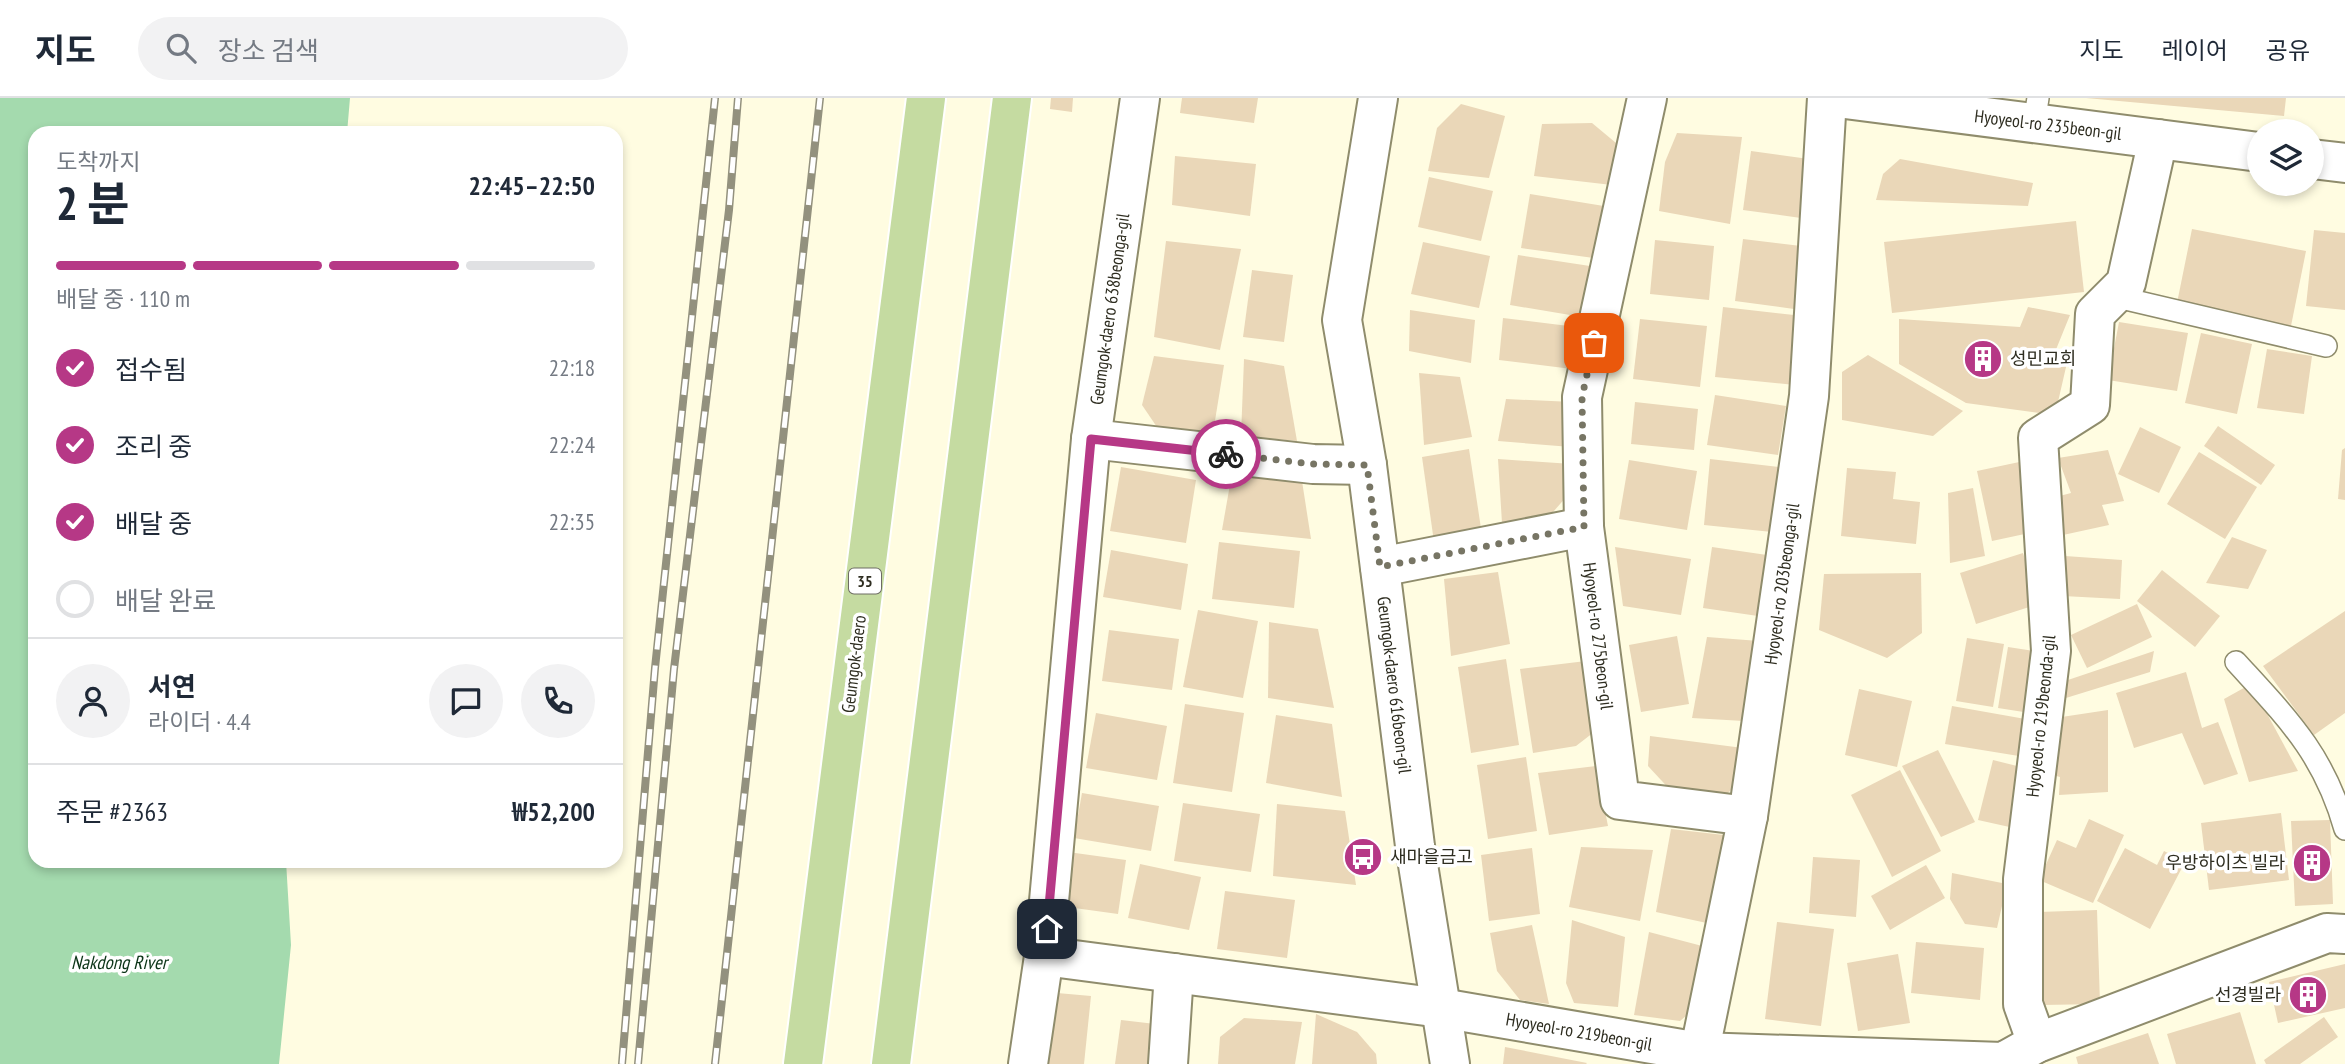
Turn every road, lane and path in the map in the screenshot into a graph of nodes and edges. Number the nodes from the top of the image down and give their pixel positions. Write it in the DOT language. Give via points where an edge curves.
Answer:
graph roads {
  1 [pos="926,98"];
  2 [pos="1012,98"];
  3 [pos="1140,98"];
  4 [pos="1378,98"];
  5 [pos="1647,98"];
  6 [pos="1827,98"];
  7 [pos="1837,98"];
  8 [pos="2036,111"];
  9 [pos="2158,139"];
  10 [pos="2247,150"];
  11 [pos="2324,160"];
  12 [pos="2345,163"];
  13 [pos="2113,296"];
  14 [pos="2326,346"];
  15 [pos="1091,439"];
  16 [pos="1367,465"];
  17 [pos="1584,527"];
  18 [pos="1380,567"];
  19 [pos="2236,662"];
  20 [pos="1748,816"];
  21 [pos="2345,829"];
  22 [pos="2345,934"];
  23 [pos="1044,956"];
  24 [pos="1174,973"];
  25 [pos="1441,1008"];
  26 [pos="2037,1043"];
  27 [pos="1698,1058"];
  28 [pos="2002,1063"];
  29 [pos="803,1064"];
  30 [pos="891,1064"];
  31 [pos="1028,1064"];
  32 [pos="1168,1064"];
  33 [pos="1450,1064"];
  1 -- 29 [label="main road, Geumgok-daero / 35"];
  2 -- 30 [label="main road"];
  3 -- 15 [label="street, Geumgok-daero 638beonga-gil"];
  4 -- 16 [label="street, Geumgok-daero 616beon-gil" via="1342,320"];
  5 -- 17 [label="street, Hyoyeol-ro 275beon-gil" via="1582,397"];
  6 -- 20 [label="street, Hyoyeol-ro 203beonga-gil" via="1809,396"];
  7 -- 8 [label="street, Hyoyeol-ro 235beon-gil"];
  8 -- 9 [label="street, Hyoyeol-ro 235beon-gil"];
  9 -- 10 [label="street, Hyoyeol-ro 235beon-gil"];
  9 -- 13 [label="street, Hyoyeol-ro 219beonda-gil" via="2126,283"];
  11 -- 12 [label="street"];
  13 -- 14 [label="lane"];
  13 -- 26 [label="street, Hyoyeol-ro 219beonda-gil" via="2095,314 2090,405 2038,438 2051,651 2023,879 2023,1004"];
  15 -- 16 [label="street" via="1313,464"];
  15 -- 23 [label="street, Geumgok-daero 638beonga-gil"];
  16 -- 18 [label="street, Geumgok-daero 616beon-gil"];
  17 -- 18 [label="street"];
  17 -- 20 [label="street, Hyoyeol-ro 275beon-gil" via="1620,800"];
  18 -- 25 [label="street, Geumgok-daero 616beon-gil" via="1415,846"];
  19 -- 21 [label="lane" via="2302,734 2336,796"];
  20 -- 27 [label="street, Hyoyeol-ro 203beonga-gil"];
  22 -- 26 [label="street, Hyoyeol-ro 219beon-gil" via="2327,933"];
  23 -- 24 [label="street, Hyoyeol-ro 219beon-gil"];
  23 -- 31 [label="street, Geumgok-daero 638beonga-gil"];
  24 -- 25 [label="street, Hyoyeol-ro 219beon-gil"];
  24 -- 32 [label="street"];
  25 -- 27 [label="street, Hyoyeol-ro 219beon-gil"];
  25 -- 33 [label="street, Geumgok-daero 616beon-gil"];
  26 -- 28 [label="street, Hyoyeol-ro 219beon-gil"];
  27 -- 28 [label="street, Hyoyeol-ro 219beon-gil"];
}
